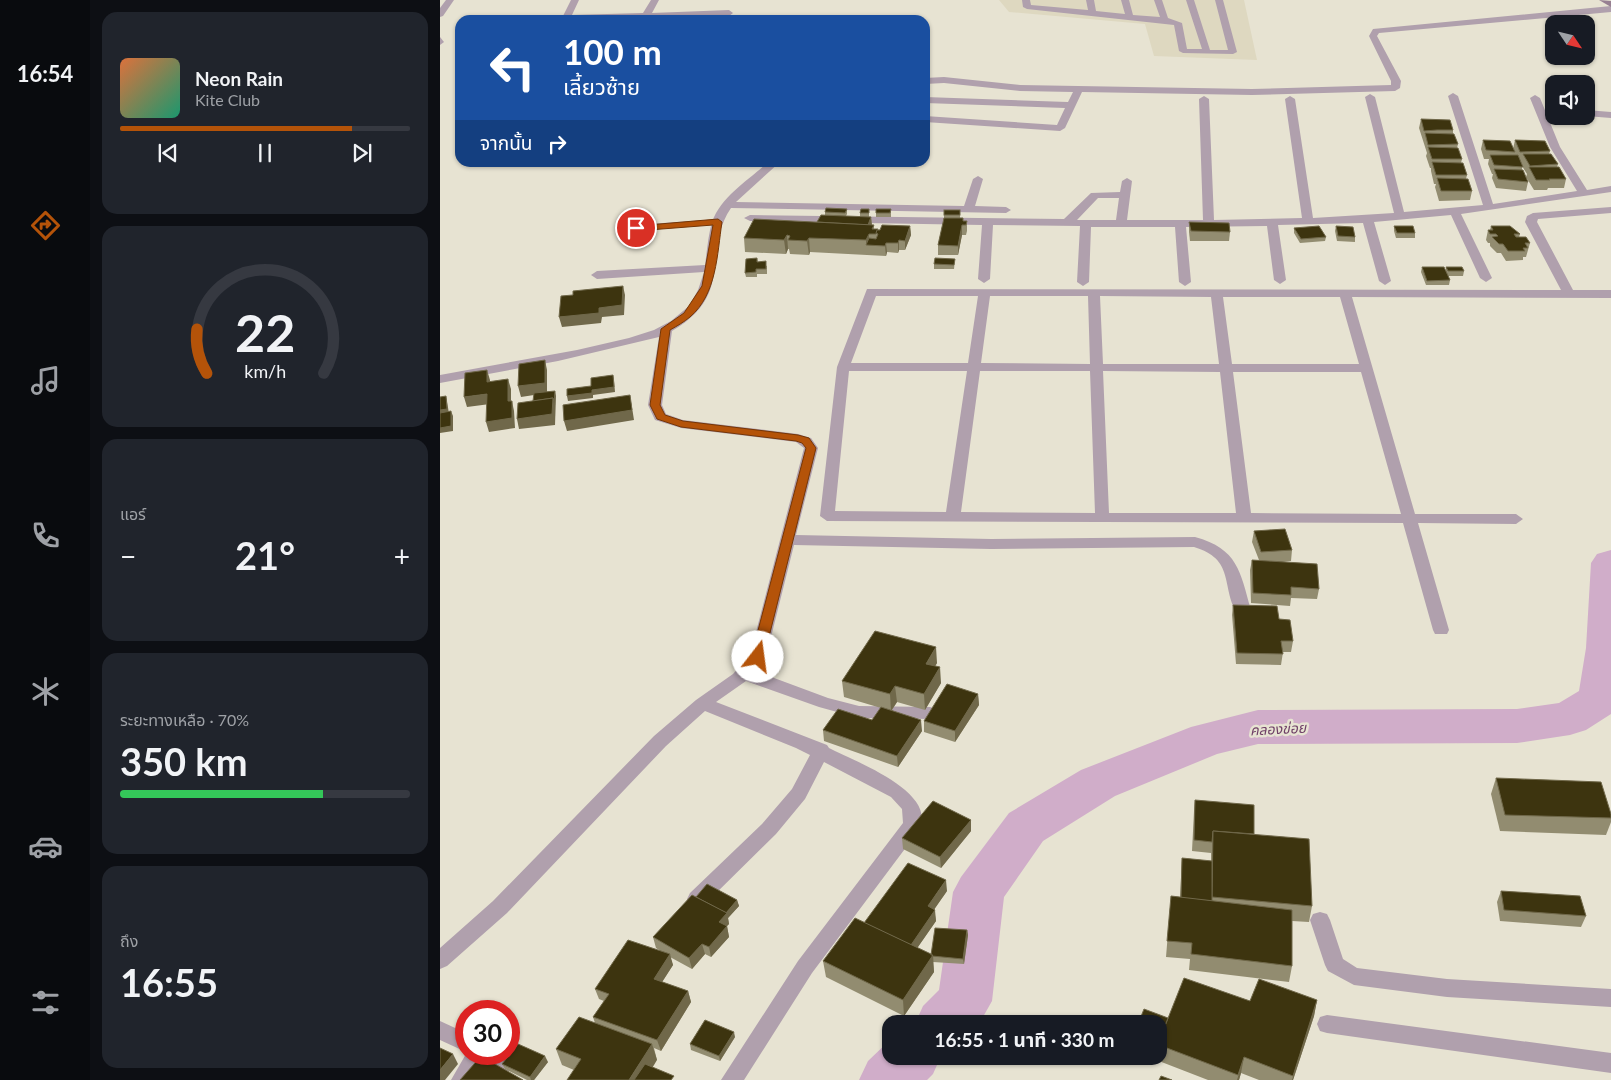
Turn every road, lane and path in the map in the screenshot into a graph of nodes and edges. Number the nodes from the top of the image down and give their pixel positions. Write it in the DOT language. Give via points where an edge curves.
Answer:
graph roads {
  1 [pos="450,0"];
  2 [pos="575,0"];
  3 [pos="655,0"];
  4 [pos="1026,0"];
  5 [pos="1060,0"];
  6 [pos="1090,0"];
  7 [pos="1125,0"];
  8 [pos="1158,0"];
  9 [pos="1190,0"];
  10 [pos="1219,0"];
  11 [pos="1603,0"];
  12 [pos="1582,2"];
  13 [pos="1611,4"];
  14 [pos="1062,10"];
  15 [pos="1598,10"];
  16 [pos="1611,10"];
  17 [pos="729,13"];
  18 [pos="1092,13"];
  19 [pos="440,14"];
  20 [pos="567,15"];
  21 [pos="647,15"];
  22 [pos="674,15"];
  23 [pos="1129,16"];
  24 [pos="1165,20"];
  25 [pos="1207,52"];
  26 [pos="930,81"];
  27 [pos="1079,89"];
  28 [pos="1453,96"];
  29 [pos="1370,97"];
  30 [pos="1535,98"];
  31 [pos="1204,99"];
  32 [pos="1290,99"];
  33 [pos="930,100"];
  34 [pos="1071,105"];
  35 [pos="1595,114"];
  36 [pos="1610,117"];
  37 [pos="930,119"];
  38 [pos="770,167"];
  39 [pos="978,179"];
  40 [pos="1127,181"];
  41 [pos="1611,189"];
  42 [pos="1125,194"];
  43 [pos="1584,194"];
  44 [pos="727,205"];
  45 [pos="1489,208"];
  46 [pos="970,209"];
  47 [pos="1006,210"];
  48 [pos="1611,210"];
  49 [pos="1455,212"];
  50 [pos="1400,217"];
  51 [pos="750,218"];
  52 [pos="1368,220"];
  53 [pos="718,222"];
  54 [pos="988,222"];
  55 [pos="1308,222"];
  56 [pos="1067,223"];
  57 [pos="1209,223"];
  58 [pos="1272,223"];
  59 [pos="1086,224"];
  60 [pos="1121,224"];
  61 [pos="1180,224"];
  62 [pos="636,228"];
  63 [pos="710,268"];
  64 [pos="597,275"];
  65 [pos="1486,278"];
  66 [pos="1280,280"];
  67 [pos="1384,281"];
  68 [pos="1083,282"];
  69 [pos="1185,282"];
  70 [pos="984,286"];
  71 [pos="1094,293"];
  72 [pos="1217,293"];
  73 [pos="1345,294"];
  74 [pos="1569,294"];
  75 [pos="1611,294"];
  76 [pos="666,329"];
  77 [pos="843,367"];
  78 [pos="974,367"];
  79 [pos="1097,367"];
  80 [pos="1226,368"];
  81 [pos="1366,368"];
  82 [pos="440,379"];
  83 [pos="953,516"];
  84 [pos="1102,517"];
  85 [pos="1244,518"];
  86 [pos="1409,518"];
  87 [pos="1516,519"];
  88 [pos="788,540"];
  89 [pos="1243,610"];
  90 [pos="1441,630"];
  91 [pos="744,674"];
  92 [pos="702,704"];
  93 [pos="930,713"];
  94 [pos="821,750"];
  95 [pos="683,912"];
  96 [pos="1320,920"];
  97 [pos="440,960"];
  98 [pos="1611,998"];
  99 [pos="1327,1024"];
  100 [pos="440,1030"];
  101 [pos="455,1038"];
  102 [pos="1611,1063"];
  103 [pos="471,1065"];
  104 [pos="462,1080"];
  105 [pos="732,1080"];
  1 -- 19 [label="street"];
  2 -- 20 [label="street"];
  3 -- 21 [label="street"];
  4 -- 14 [label="lane" via="1027,7"];
  5 -- 14 [label="lane"];
  6 -- 18 [label="lane"];
  7 -- 23 [label="lane"];
  8 -- 24 [label="lane"];
  9 -- 25 [label="lane"];
  10 -- 25 [label="lane" via="1233,52"];
  11 -- 13 [label="main road"];
  12 -- 15 [label="street"];
  14 -- 18 [label="lane"];
  15 -- 16 [label="street"];
  15 -- 27 [label="street" via="1376,31 1372,36 1396,81 1395,88 1252,92"];
  17 -- 22 [label="street"];
  18 -- 23 [label="lane"];
  23 -- 24 [label="lane"];
  24 -- 25 [label="lane" via="1178,22 1183,52"];
  26 -- 27 [label="street"];
  27 -- 34 [label="street"];
  28 -- 45 [label="street"];
  29 -- 50 [label="street"];
  30 -- 43 [label="street" via="1555,147"];
  31 -- 57 [label="street"];
  32 -- 55 [label="street"];
  33 -- 34 [label="street"];
  34 -- 37 [label="street" via="1060,128"];
  35 -- 36 [label="street"];
  38 -- 44 [label="street" via="736,193"];
  39 -- 46 [label="street"];
  40 -- 42 [label="street"];
  41 -- 43 [label="street"];
  42 -- 56 [label="street" via="1095,195"];
  42 -- 60 [label="street"];
  43 -- 45 [label="street"];
  44 -- 46 [label="street"];
  44 -- 53 [label="street"];
  45 -- 49 [label="street"];
  46 -- 47 [label="street"];
  48 -- 74 [label="street" via="1532,216 1531,222"];
  49 -- 50 [label="street"];
  49 -- 65 [label="street"];
  50 -- 52 [label="street"];
  51 -- 54 [label="street"];
  52 -- 55 [label="street"];
  52 -- 67 [label="street"];
  53 -- 62 [label="lane"];
  53 -- 63 [label="street"];
  54 -- 56 [label="street"];
  54 -- 70 [label="street"];
  55 -- 58 [label="street"];
  56 -- 59 [label="street"];
  57 -- 58 [label="street"];
  57 -- 61 [label="street"];
  58 -- 66 [label="street"];
  59 -- 60 [label="street"];
  59 -- 68 [label="street"];
  60 -- 61 [label="street"];
  61 -- 69 [label="street"];
  63 -- 64 [label="street"];
  63 -- 76 [label="street" via="707,286 699,301 687,315"];
  70 -- 71 [label="street"];
  70 -- 77 [label="street" via="870,292"];
  70 -- 78 [label="street"];
  71 -- 72 [label="street"];
  71 -- 79 [label="street"];
  72 -- 73 [label="street"];
  72 -- 80 [label="street"];
  73 -- 74 [label="street"];
  73 -- 81 [label="street"];
  74 -- 75 [label="street"];
  76 -- 82 [label="street" via="563,357"];
  76 -- 88 [label="street" via="655,405 660,416 681,424 798,438 806,440 811,448"];
  77 -- 78 [label="street"];
  77 -- 83 [label="street" via="827,516"];
  78 -- 79 [label="street"];
  78 -- 83 [label="street"];
  79 -- 80 [label="street"];
  79 -- 84 [label="street"];
  80 -- 81 [label="street"];
  80 -- 85 [label="street"];
  81 -- 86 [label="street"];
  83 -- 84 [label="street"];
  84 -- 85 [label="street"];
  85 -- 86 [label="street"];
  86 -- 87 [label="street"];
  86 -- 90 [label="street"];
  88 -- 89 [label="street" via="991,544 1195,542 1210,545 1228,560"];
  88 -- 91 [label="street" via="758,657"];
  91 -- 92 [label="street"];
  91 -- 93 [label="street" via="859,712"];
  92 -- 94 [label="street" via="735,714"];
  92 -- 97 [label="street" via="625,775 500,907"];
  94 -- 95 [label="street" via="799,794 769,829"];
  94 -- 105 [label="street" via="897,792 913,812 912,825 805,967"];
  96 -- 98 [label="street" via="1335,965 1354,976 1447,988"];
  99 -- 102 [label="street"];
  100 -- 101 [label="street"];
  103 -- 104 [label="street"];
}
